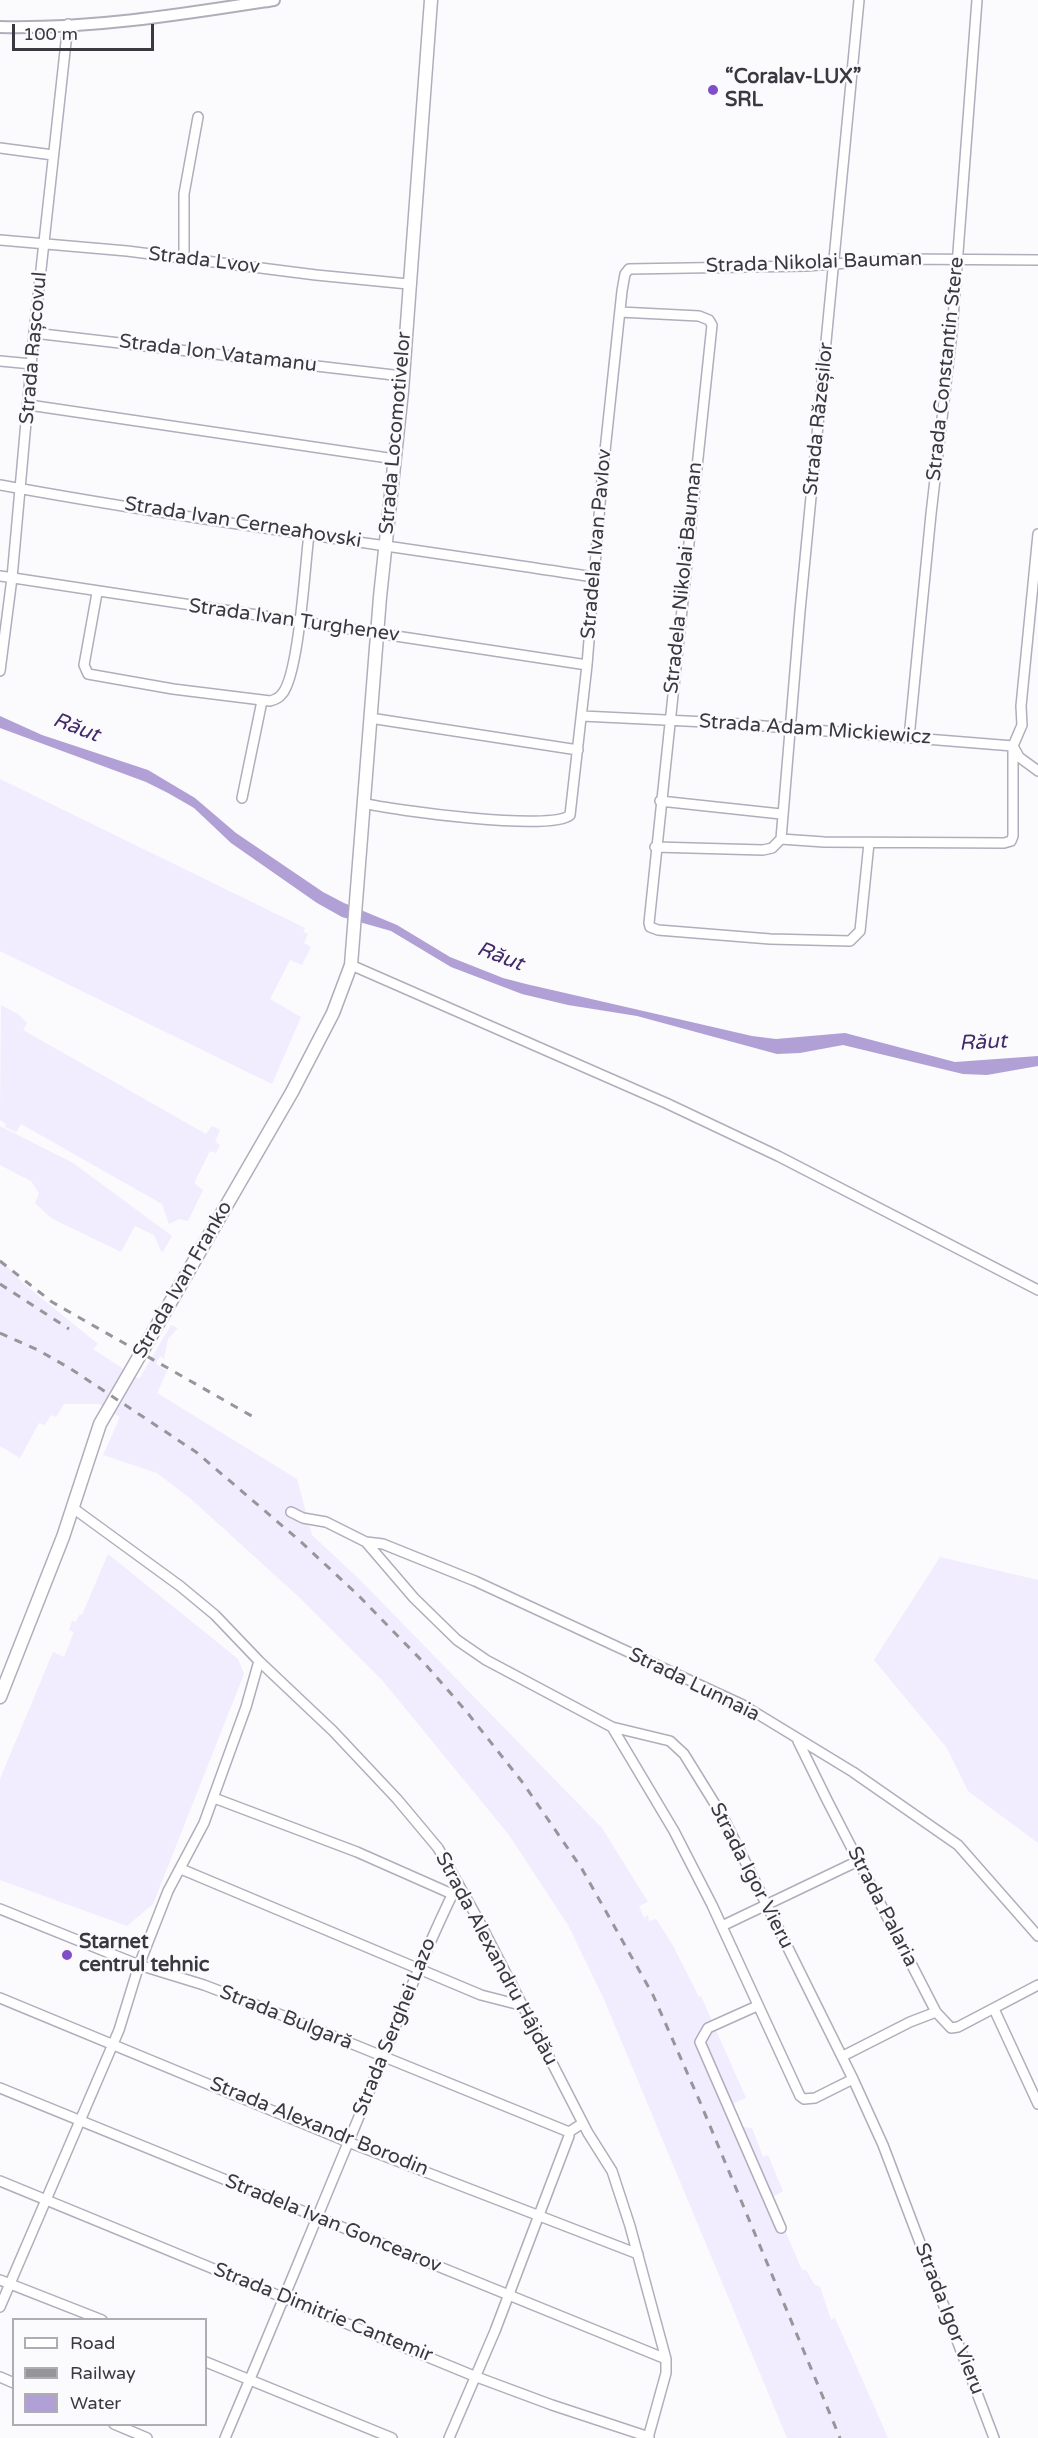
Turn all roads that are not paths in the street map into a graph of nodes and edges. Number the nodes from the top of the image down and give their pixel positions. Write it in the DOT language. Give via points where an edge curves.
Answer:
graph roads {
  1 [pos="274,0"];
  2 [pos="431,0"];
  3 [pos="859,0"];
  4 [pos="977,0"];
  5 [pos="68,24"];
  6 [pos="0,27"];
  7 [pos="198,117"];
  8 [pos="0,148"];
  9 [pos="52,154"];
  10 [pos="0,240"];
  11 [pos="43,245"];
  12 [pos="184,257"];
  13 [pos="958,260"];
  14 [pos="1038,260"];
  15 [pos="835,263"];
  16 [pos="627,271"];
  17 [pos="408,284"];
  18 [pos="620,312"];
  19 [pos="34,333"];
  20 [pos="0,361"];
  21 [pos="32,364"];
  22 [pos="402,376"];
  23 [pos="29,405"];
  24 [pos="395,459"];
  25 [pos="0,485"];
  26 [pos="21,489"];
  27 [pos="309,534"];
  28 [pos="1038,534"];
  29 [pos="386,545"];
  30 [pos="0,576"];
  31 [pos="593,577"];
  32 [pos="12,578"];
  33 [pos="97,593"];
  34 [pos="299,621"];
  35 [pos="378,632"];
  36 [pos="1033,632"];
  37 [pos="587,665"];
  38 [pos="0,671"];
  39 [pos="262,701"];
  40 [pos="582,716"];
  41 [pos="370,718"];
  42 [pos="668,720"];
  43 [pos="789,728"];
  44 [pos="909,738"];
  45 [pos="1013,746"];
  46 [pos="578,750"];
  47 [pos="1038,771"];
  48 [pos="242,798"];
  49 [pos="660,801"];
  50 [pos="363,803"];
  51 [pos="781,814"];
  52 [pos="781,839"];
  53 [pos="869,843"];
  54 [pos="655,847"];
  55 [pos="357,867"];
  56 [pos="351,965"];
  57 [pos="1038,1290"];
  58 [pos="73,1508"];
  59 [pos="291,1512"];
  60 [pos="366,1542"];
  61 [pos="259,1661"];
  62 [pos="0,1696"];
  63 [pos="612,1727"];
  64 [pos="798,1740"];
  65 [pos="214,1798"];
  66 [pos="858,1861"];
  67 [pos="181,1869"];
  68 [pos="458,1883"];
  69 [pos="453,1894"];
  70 [pos="766,1905"];
  71 [pos="0,1909"];
  72 [pos="722,1926"];
  73 [pos="1038,1936"];
  74 [pos="139,1965"];
  75 [pos="419,1969"];
  76 [pos="1038,1985"];
  77 [pos="0,1998"];
  78 [pos="520,2005"];
  79 [pos="757,2006"];
  80 [pos="993,2009"];
  81 [pos="936,2012"];
  82 [pos="113,2045"];
  83 [pos="382,2056"];
  84 [pos="843,2056"];
  85 [pos="854,2079"];
  86 [pos="0,2088"];
  87 [pos="1038,2104"];
  88 [pos="79,2121"];
  89 [pos="583,2123"];
  90 [pos="569,2132"];
  91 [pos="348,2142"];
  92 [pos="0,2181"];
  93 [pos="46,2200"];
  94 [pos="538,2216"];
  95 [pos="318,2218"];
  96 [pos="781,2228"];
  97 [pos="638,2254"];
  98 [pos="0,2280"];
  99 [pos="10,2284"];
  100 [pos="508,2295"];
  101 [pos="284,2298"];
  102 [pos="0,2307"];
  103 [pos="99,2318"];
  104 [pos="666,2359"];
  105 [pos="207,2362"];
  106 [pos="474,2376"];
  107 [pos="249,2381"];
  108 [pos="119,2426"];
  109 [pos="648,2437"];
  110 [pos="147,2438"];
  111 [pos="225,2438"];
  112 [pos="392,2438"];
  113 [pos="449,2438"];
  114 [pos="994,2438"];
  1 -- 5 [label="street" via="162,17"];
  2 -- 17 [label="main road, Strada Locomotivelor"];
  3 -- 15 [label="street, Strada Răzeșilor"];
  4 -- 13 [label="street, Strada Constantin Stere"];
  5 -- 6 [label="street"];
  5 -- 9 [label="street, Strada Rașcovul"];
  7 -- 12 [label="street" via="184,194"];
  8 -- 9 [label="street"];
  9 -- 11 [label="street, Strada Rașcovul"];
  10 -- 11 [label="street, Strada Lvov"];
  11 -- 12 [label="street, Strada Lvov"];
  11 -- 19 [label="street, Strada Rașcovul"];
  12 -- 17 [label="street, Strada Lvov"];
  13 -- 14 [label="street, Strada Nikolai Bauman"];
  13 -- 15 [label="street, Strada Nikolai Bauman"];
  13 -- 44 [label="street, Strada Constantin Stere"];
  15 -- 16 [label="street, Strada Nikolai Bauman" via="645,267"];
  15 -- 43 [label="street, Strada Răzeșilor"];
  16 -- 18 [label="street, Stradela Ivan Pavlov"];
  17 -- 22 [label="main road, Strada Locomotivelor"];
  18 -- 31 [label="street, Stradela Ivan Pavlov"];
  18 -- 42 [label="street, Stradela Nikolai Bauman" via="699,316 712,325"];
  19 -- 21 [label="street, Strada Rașcovul"];
  19 -- 22 [label="street, Strada Ion Vatamanu"];
  20 -- 21 [label="street"];
  21 -- 23 [label="street, Strada Rașcovul"];
  22 -- 24 [label="main road, Strada Locomotivelor"];
  23 -- 24 [label="street"];
  23 -- 26 [label="street, Strada Rașcovul"];
  24 -- 29 [label="main road, Strada Locomotivelor"];
  25 -- 26 [label="street, Strada Ivan Cerneahovski"];
  26 -- 27 [label="street, Strada Ivan Cerneahovski"];
  26 -- 32 [label="street, Strada Rașcovul"];
  27 -- 29 [label="street, Strada Ivan Cerneahovski"];
  27 -- 34 [label="street"];
  28 -- 36 [label="street"];
  29 -- 31 [label="street, Strada Ivan Cerneahovski"];
  29 -- 35 [label="main road, Strada Locomotivelor"];
  30 -- 32 [label="street, Strada Ivan Turghenev"];
  31 -- 37 [label="street, Stradela Ivan Pavlov"];
  32 -- 33 [label="street, Strada Ivan Turghenev"];
  32 -- 38 [label="street, Strada Rașcovul"];
  33 -- 34 [label="street, Strada Ivan Turghenev"];
  33 -- 39 [label="street" via="84,665 88,674"];
  34 -- 35 [label="street, Strada Ivan Turghenev"];
  34 -- 39 [label="street" via="286,688 276,699"];
  35 -- 37 [label="street, Strada Ivan Turghenev"];
  35 -- 41 [label="main road, Strada Locomotivelor"];
  36 -- 45 [label="street" via="1021,706 1022,725"];
  37 -- 40 [label="street, Stradela Ivan Pavlov"];
  39 -- 48 [label="street"];
  40 -- 42 [label="street, Strada Adam Mickiewicz"];
  40 -- 46 [label="street, Stradela Ivan Pavlov"];
  41 -- 46 [label="street"];
  41 -- 50 [label="main road, Strada Locomotivelor"];
  42 -- 43 [label="street, Strada Adam Mickiewicz"];
  42 -- 49 [label="street, Stradela Nikolai Bauman"];
  43 -- 44 [label="street, Strada Adam Mickiewicz"];
  43 -- 51 [label="street, Strada Răzeșilor"];
  44 -- 45 [label="street, Strada Adam Mickiewicz"];
  45 -- 47 [label="street"];
  45 -- 53 [label="street" via="1011,841"];
  46 -- 50 [label="street, Stradela Ivan Pavlov" via="569,817 563,819 484,820"];
  49 -- 51 [label="street"];
  49 -- 54 [label="street, Stradela Nikolai Bauman"];
  50 -- 55 [label="main road, Strada Locomotivelor"];
  51 -- 52 [label="street, Strada Răzeșilor"];
  52 -- 53 [label="street"];
  52 -- 54 [label="street" via="763,850"];
  53 -- 54 [label="street, Stradela Nikolai Bauman" via="860,931 850,941 653,929 649,922"];
  55 -- 56 [label="main road, Strada Ivan Franko"];
  56 -- 57 [label="street" via="741,1138"];
  56 -- 58 [label="main road, Strada Ivan Franko" via="343,992 292,1092 100,1424"];
  58 -- 61 [label="street, Strada Alexandru Hâjdău" via="180,1586 215,1615"];
  58 -- 62 [label="main road, Strada Ivan Franko"];
  59 -- 60 [label="street, Strada Igor Vieru" via="326,1522"];
  60 -- 63 [label="street, Strada Igor Vieru" via="457,1640 495,1665"];
  60 -- 64 [label="street, Strada Lunnaia" via="383,1544 561,1620 743,1706"];
  61 -- 65 [label="street"];
  61 -- 68 [label="street, Strada Alexandru Hâjdău" via="308,1705 397,1799 438,1848"];
  63 -- 70 [label="street, Strada Igor Vieru" via="660,1737 677,1746 723,1817"];
  63 -- 72 [label="street" via="674,1831"];
  64 -- 66 [label="street, Strada Palaria"];
  64 -- 73 [label="street, Strada Lunnaia" via="853,1772 958,1845"];
  65 -- 67 [label="street"];
  65 -- 69 [label="street" via="357,1852"];
  66 -- 70 [label="street"];
  66 -- 81 [label="street, Strada Palaria"];
  67 -- 74 [label="street" via="168,1891"];
  67 -- 75 [label="street"];
  68 -- 69 [label="street, Strada Serghei Lazo"];
  68 -- 78 [label="street, Strada Alexandru Hâjdău"];
  69 -- 75 [label="street, Strada Serghei Lazo"];
  70 -- 72 [label="street"];
  70 -- 84 [label="street, Strada Igor Vieru"];
  71 -- 74 [label="street, Strada Bulgară"];
  72 -- 79 [label="street"];
  74 -- 82 [label="street"];
  74 -- 83 [label="street, Strada Bulgară" via="204,1985"];
  75 -- 78 [label="street" via="488,1998"];
  75 -- 83 [label="street, Strada Serghei Lazo"];
  76 -- 80 [label="street"];
  77 -- 82 [label="street, Strada Alexandr Borodin"];
  78 -- 89 [label="street, Strada Alexandru Hâjdău"];
  79 -- 85 [label="street" via="804,2099 815,2098"];
  79 -- 96 [label="street" via="708,2028 700,2042"];
  80 -- 81 [label="street" via="954,2028"];
  80 -- 87 [label="street"];
  81 -- 84 [label="street"];
  82 -- 88 [label="street"];
  82 -- 91 [label="street, Strada Alexandr Borodin"];
  83 -- 90 [label="street, Strada Bulgară"];
  83 -- 91 [label="street, Strada Serghei Lazo"];
  84 -- 85 [label="street, Strada Igor Vieru"];
  85 -- 114 [label="street, Strada Igor Vieru" via="883,2145"];
  86 -- 88 [label="street, Stradela Ivan Goncearov"];
  88 -- 93 [label="street"];
  88 -- 95 [label="street, Stradela Ivan Goncearov"];
  89 -- 90 [label="street"];
  89 -- 97 [label="street, Strada Alexandru Hâjdău" via="612,2171"];
  90 -- 94 [label="street" via="555,2179"];
  91 -- 94 [label="street, Strada Alexandr Borodin"];
  91 -- 95 [label="street, Strada Serghei Lazo"];
  92 -- 93 [label="street, Strada Dimitrie Cantemir"];
  93 -- 99 [label="street"];
  93 -- 101 [label="street, Strada Dimitrie Cantemir"];
  94 -- 97 [label="street, Strada Alexandr Borodin"];
  94 -- 100 [label="street"];
  95 -- 100 [label="street, Stradela Ivan Goncearov"];
  95 -- 101 [label="street, Strada Serghei Lazo"];
  97 -- 104 [label="street, Strada Alexandru Hâjdău"];
  98 -- 99 [label="street"];
  99 -- 102 [label="street"];
  99 -- 103 [label="street"];
  100 -- 104 [label="street, Stradela Ivan Goncearov"];
  100 -- 106 [label="street"];
  101 -- 106 [label="street, Strada Dimitrie Cantemir"];
  101 -- 107 [label="street, Strada Serghei Lazo"];
  104 -- 109 [label="street, Strada Alexandru Hâjdău" via="666,2373"];
  105 -- 107 [label="street"];
  106 -- 109 [label="street, Strada Dimitrie Cantemir"];
  106 -- 113 [label="street"];
  107 -- 111 [label="street, Strada Serghei Lazo"];
  107 -- 112 [label="street"];
  108 -- 110 [label="street"];
}
